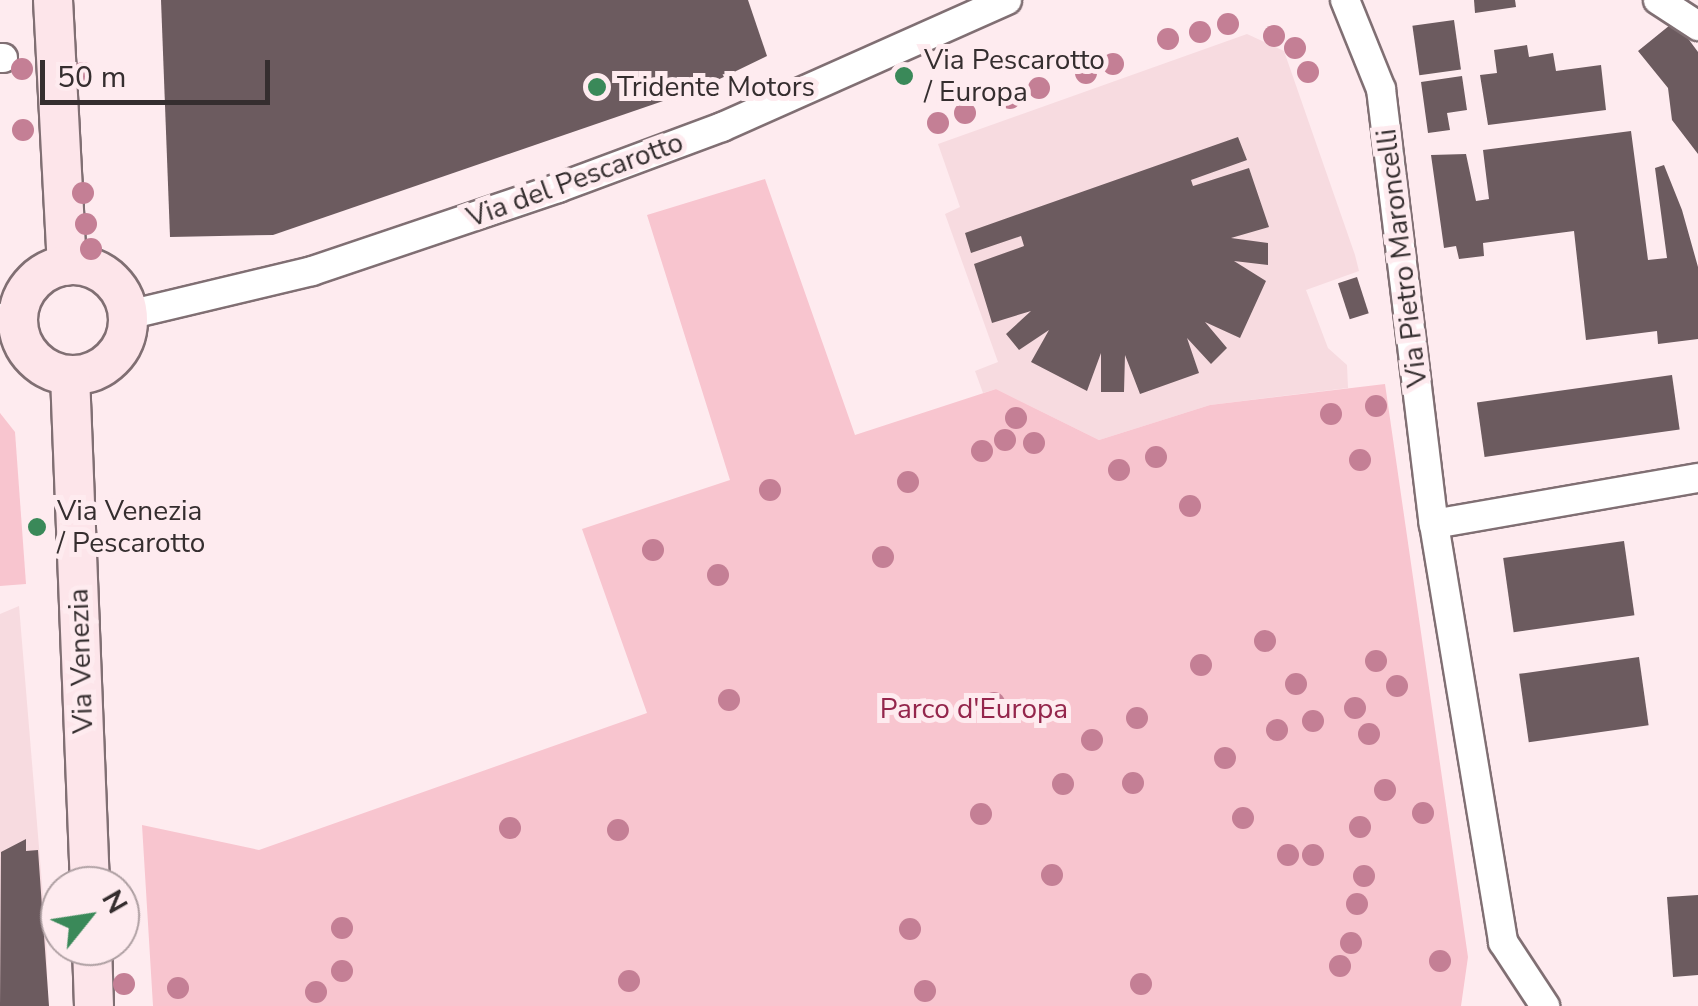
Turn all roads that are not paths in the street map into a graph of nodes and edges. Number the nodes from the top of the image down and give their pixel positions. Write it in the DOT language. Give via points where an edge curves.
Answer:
graph roads {
  1 [pos="52,0"];
  2 [pos="1007,0"];
  3 [pos="1345,0"];
  4 [pos="1658,0"];
  5 [pos="1698,26"];
  6 [pos="67,266"];
  7 [pos="9,313"];
  8 [pos="128,315"];
  9 [pos="70,376"];
  10 [pos="1698,478"];
  11 [pos="1434,524"];
  12 [pos="89,866"];
  13 [pos="93,966"];
  14 [pos="94,1006"];
  15 [pos="1545,1006"];
  1 -- 6 [label="street"];
  2 -- 8 [label="street, Via del Pescarotto" via="722,127 558,188 312,271"];
  3 -- 11 [label="street, Via Pietro Maroncelli" via="1381,89"];
  4 -- 5 [label="street"];
  6 -- 7 [label="street" via="39,277"];
  6 -- 8 [label="street" via="110,279"];
  7 -- 9 [label="street" via="38,362"];
  8 -- 9 [label="street" via="117,354"];
  9 -- 12 [label="street, Via Venezia"];
  10 -- 11 [label="street"];
  11 -- 15 [label="street, Via Pietro Maroncelli" via="1503,942"];
  13 -- 14 [label="street"];
}
